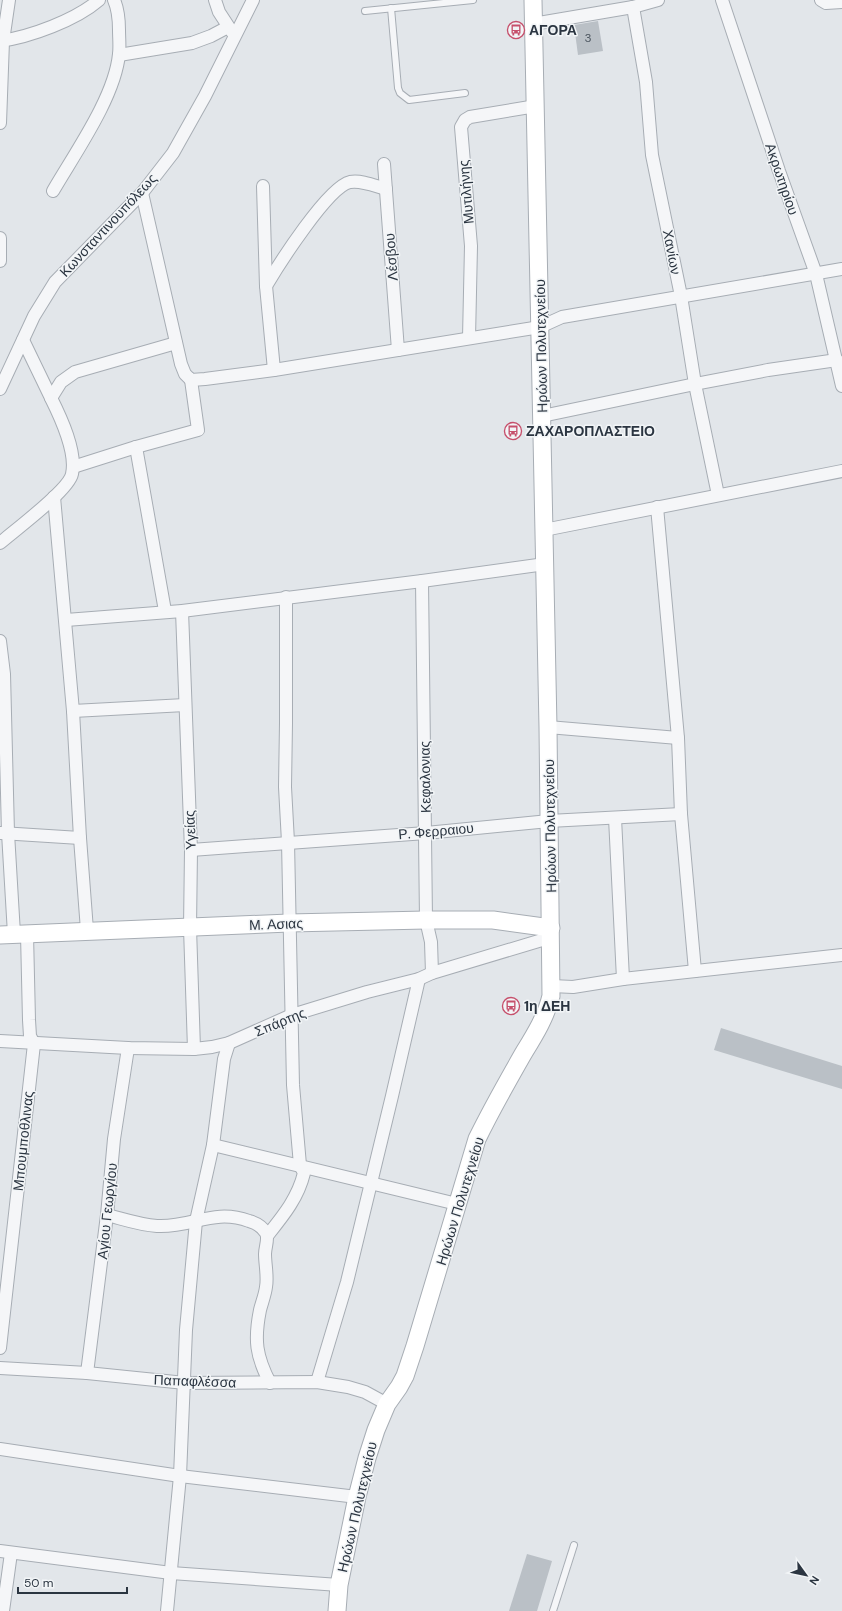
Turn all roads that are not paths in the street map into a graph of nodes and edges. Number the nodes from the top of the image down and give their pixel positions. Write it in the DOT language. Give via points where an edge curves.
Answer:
graph roads {
  1 [pos="9,0"];
  2 [pos="99,0"];
  3 [pos="114,0"];
  4 [pos="215,0"];
  5 [pos="253,0"];
  6 [pos="473,0"];
  7 [pos="533,0"];
  8 [pos="658,0"];
  9 [pos="722,0"];
  10 [pos="821,0"];
  11 [pos="842,2"];
  12 [pos="633,7"];
  13 [pos="390,8"];
  14 [pos="365,11"];
  15 [pos="533,24"];
  16 [pos="231,31"];
  17 [pos="2,41"];
  18 [pos="119,55"];
  19 [pos="465,93"];
  20 [pos="536,106"];
  21 [pos="0,122"];
  22 [pos="384,164"];
  23 [pos="263,186"];
  24 [pos="386,189"];
  25 [pos="53,191"];
  26 [pos="142,193"];
  27 [pos="0,238"];
  28 [pos="0,261"];
  29 [pos="842,269"];
  30 [pos="816,274"];
  31 [pos="266,286"];
  32 [pos="681,296"];
  33 [pos="540,327"];
  34 [pos="469,338"];
  35 [pos="24,340"];
  36 [pos="176,343"];
  37 [pos="398,350"];
  38 [pos="836,360"];
  39 [pos="274,370"];
  40 [pos="191,380"];
  41 [pos="695,384"];
  42 [pos="842,386"];
  43 [pos="0,389"];
  44 [pos="51,398"];
  45 [pos="542,416"];
  46 [pos="136,447"];
  47 [pos="73,467"];
  48 [pos="842,471"];
  49 [pos="718,495"];
  50 [pos="54,497"];
  51 [pos="657,507"];
  52 [pos="544,530"];
  53 [pos="0,543"];
  54 [pos="545,564"];
  55 [pos="422,581"];
  56 [pos="286,597"];
  57 [pos="165,611"];
  58 [pos="182,611"];
  59 [pos="66,620"];
  60 [pos="0,641"];
  61 [pos="184,705"];
  62 [pos="73,711"];
  63 [pos="548,727"];
  64 [pos="678,738"];
  65 [pos="680,814"];
  66 [pos="615,818"];
  67 [pos="549,821"];
  68 [pos="4,833"];
  69 [pos="426,833"];
  70 [pos="80,838"];
  71 [pos="288,842"];
  72 [pos="191,850"];
  73 [pos="426,920"];
  74 [pos="289,923"];
  75 [pos="190,928"];
  76 [pos="86,930"];
  77 [pos="551,932"];
  78 [pos="13,934"];
  79 [pos="842,955"];
  80 [pos="695,972"];
  81 [pos="432,973"];
  82 [pos="419,979"];
  83 [pos="623,979"];
  84 [pos="552,986"];
  85 [pos="292,1015"];
  86 [pos="0,1041"];
  87 [pos="229,1043"];
  88 [pos="34,1044"];
  89 [pos="128,1048"];
  90 [pos="194,1049"];
  91 [pos="213,1145"];
  92 [pos="300,1165"];
  93 [pos="370,1183"];
  94 [pos="457,1204"];
  95 [pos="107,1215"];
  96 [pos="196,1222"];
  97 [pos="267,1236"];
  98 [pos="0,1348"];
  99 [pos="0,1368"];
  100 [pos="87,1373"];
  101 [pos="317,1382"];
  102 [pos="270,1383"];
  103 [pos="185,1384"];
  104 [pos="387,1404"];
  105 [pos="0,1449"];
  106 [pos="180,1476"];
  107 [pos="357,1497"];
  108 [pos="574,1545"];
  109 [pos="6,1552"];
  110 [pos="171,1573"];
  111 [pos="339,1585"];
  112 [pos="3,1611"];
  113 [pos="167,1611"];
  114 [pos="338,1611"];
  115 [pos="553,1611"];
  1 -- 17 [label="street"];
  2 -- 17 [label="street" via="64,22"];
  3 -- 18 [label="street" via="119,20"];
  4 -- 16 [label="street"];
  5 -- 16 [label="street, Κωνσταντινουπόλεως"];
  6 -- 13 [label="lane"];
  7 -- 15 [label="street, Ηρώων Πολυτεχνείου"];
  8 -- 12 [label="street"];
  9 -- 30 [label="street, Ακρωτηρίου"];
  10 -- 11 [label="street" via="826,3"];
  12 -- 15 [label="street"];
  12 -- 32 [label="street, Χανίων" via="646,82 652,154"];
  13 -- 14 [label="lane"];
  13 -- 19 [label="lane" via="400,93 409,100"];
  15 -- 20 [label="street, Ηρώων Πολυτεχνείου"];
  16 -- 18 [label="street" via="192,43"];
  16 -- 26 [label="street, Κωνσταντινουπόλεως" via="205,96 176,148"];
  17 -- 21 [label="street"];
  18 -- 25 [label="street" via="116,72 101,108"];
  20 -- 33 [label="street, Ηρώων Πολυτεχνείου"];
  20 -- 34 [label="street, Μυτιλήνης" via="470,117 461,127 470,246"];
  22 -- 24 [label="street, Λέσβου"];
  23 -- 31 [label="street"];
  24 -- 31 [label="street" via="350,182 336,190 285,255"];
  24 -- 37 [label="street, Λέσβου"];
  26 -- 35 [label="street, Κωνσταντινουπόλεως" via="55,282 34,316"];
  26 -- 36 [label="street"];
  27 -- 28 [label="street"];
  29 -- 30 [label="street"];
  30 -- 32 [label="street"];
  30 -- 38 [label="street, Ακρωτηρίου"];
  31 -- 39 [label="street"];
  32 -- 33 [label="street" via="562,317"];
  32 -- 41 [label="street, Χανίων"];
  33 -- 34 [label="street"];
  33 -- 45 [label="street, Ηρώων Πολυτεχνείου"];
  34 -- 37 [label="street"];
  35 -- 43 [label="street, Κωνσταντινουπόλεως"];
  35 -- 44 [label="street"];
  36 -- 40 [label="street" via="185,374"];
  36 -- 44 [label="street" via="75,372 61,382"];
  37 -- 39 [label="street"];
  38 -- 41 [label="street"];
  38 -- 42 [label="street, Ακρωτηρίου"];
  39 -- 40 [label="street"];
  40 -- 46 [label="street" via="198,430"];
  41 -- 45 [label="street"];
  41 -- 49 [label="street, Χανίων"];
  44 -- 47 [label="street" via="69,443"];
  45 -- 52 [label="street, Ηρώων Πολυτεχνείου"];
  46 -- 47 [label="street"];
  46 -- 57 [label="street"];
  47 -- 50 [label="street" via="72,476"];
  48 -- 49 [label="street"];
  49 -- 51 [label="street"];
  50 -- 53 [label="street"];
  50 -- 59 [label="street"];
  51 -- 52 [label="street"];
  51 -- 64 [label="street"];
  52 -- 54 [label="street, Ηρώων Πολυτεχνείου"];
  54 -- 55 [label="street"];
  54 -- 63 [label="street, Ηρώων Πολυτεχνείου"];
  55 -- 56 [label="street"];
  55 -- 69 [label="street, Κεφαλονιας"];
  56 -- 58 [label="street"];
  56 -- 71 [label="street" via="285,787"];
  57 -- 58 [label="street"];
  57 -- 59 [label="street"];
  58 -- 61 [label="street, Υγείας"];
  59 -- 62 [label="street"];
  60 -- 68 [label="street, Μπουμποθλινας" via="4,674"];
  61 -- 62 [label="street"];
  61 -- 72 [label="street, Υγείας"];
  62 -- 70 [label="street"];
  63 -- 64 [label="street"];
  63 -- 67 [label="street, Ηρώων Πολυτεχνείου"];
  64 -- 65 [label="street"];
  65 -- 66 [label="street, Ρ. Φερραιου"];
  65 -- 80 [label="street"];
  66 -- 67 [label="street, Ρ. Φερραιου"];
  66 -- 83 [label="street"];
  67 -- 69 [label="street, Ρ. Φερραιου"];
  67 -- 77 [label="street, Ηρώων Πολυτεχνείου"];
  68 -- 70 [label="street"];
  68 -- 78 [label="street, Μπουμποθλινας"];
  69 -- 71 [label="street, Ρ. Φερραιου"];
  69 -- 73 [label="street, Κεφαλονιας"];
  70 -- 76 [label="street"];
  71 -- 72 [label="street, Ρ. Φερραιου"];
  71 -- 74 [label="street"];
  72 -- 75 [label="street, Υγείας"];
  73 -- 74 [label="street, Μ. Ασιας"];
  73 -- 77 [label="street, Μ. Ασιας" via="493,920"];
  73 -- 81 [label="street, Κεφαλονιας" via="431,942"];
  74 -- 75 [label="street, Μ. Ασιας"];
  74 -- 85 [label="street"];
  75 -- 76 [label="street, Μ. Ασιας"];
  75 -- 90 [label="street, Υγείας"];
  76 -- 78 [label="street, Μ. Ασιας"];
  77 -- 81 [label="street, Σπάρτης"];
  77 -- 84 [label="street, Ηρώων Πολυτεχνείου"];
  78 -- 88 [label="street, Μπουμποθλινας" via="30,1036"];
  79 -- 80 [label="street"];
  80 -- 83 [label="street"];
  81 -- 82 [label="street, Σπάρτης"];
  82 -- 85 [label="street, Σπάρτης"];
  82 -- 93 [label="street"];
  83 -- 84 [label="street" via="573,987"];
  84 -- 94 [label="street, Ηρώων Πολυτεχνείου" via="549,1007 477,1139"];
  85 -- 87 [label="street, Σπάρτης"];
  85 -- 92 [label="street" via="293,1085"];
  86 -- 88 [label="street, Σπάρτης"];
  87 -- 90 [label="street, Σπάρτης"];
  87 -- 91 [label="street" via="224,1059"];
  88 -- 89 [label="street, Σπάρτης"];
  88 -- 98 [label="street, Μπουμποθλινας"];
  89 -- 90 [label="street, Σπάρτης"];
  89 -- 95 [label="street, Αγίου Γεωργίου" via="114,1139"];
  91 -- 92 [label="street"];
  91 -- 96 [label="street"];
  92 -- 93 [label="street"];
  92 -- 97 [label="street" via="304,1173 301,1186 293,1202"];
  93 -- 94 [label="street"];
  93 -- 101 [label="street" via="347,1282"];
  94 -- 104 [label="street, Ηρώων Πολυτεχνείου" via="432,1295 405,1376"];
  95 -- 96 [label="street" via="150,1226"];
  95 -- 100 [label="street, Αγίου Γεωργίου"];
  96 -- 97 [label="street" via="211,1216 231,1216 256,1223 264,1229"];
  96 -- 103 [label="street" via="186,1330"];
  97 -- 102 [label="street" via="264,1251 267,1286 260,1311 257,1352"];
  99 -- 100 [label="street, Παπαφλέσσα"];
  100 -- 103 [label="street, Παπαφλέσσα"];
  101 -- 102 [label="street, Παπαφλέσσα"];
  101 -- 104 [label="street, Παπαφλέσσα" via="365,1392"];
  102 -- 103 [label="street, Παπαφλέσσα"];
  103 -- 106 [label="street"];
  104 -- 107 [label="street, Ηρώων Πολυτεχνείου" via="374,1437"];
  105 -- 106 [label="street"];
  106 -- 107 [label="street"];
  106 -- 110 [label="street"];
  107 -- 111 [label="street, Ηρώων Πολυτεχνείου"];
  108 -- 115 [label="lane"];
  109 -- 110 [label="street"];
  109 -- 112 [label="street"];
  110 -- 111 [label="street"];
  110 -- 113 [label="street"];
  111 -- 114 [label="street, Ηρώων Πολυτεχνείου"];
}
